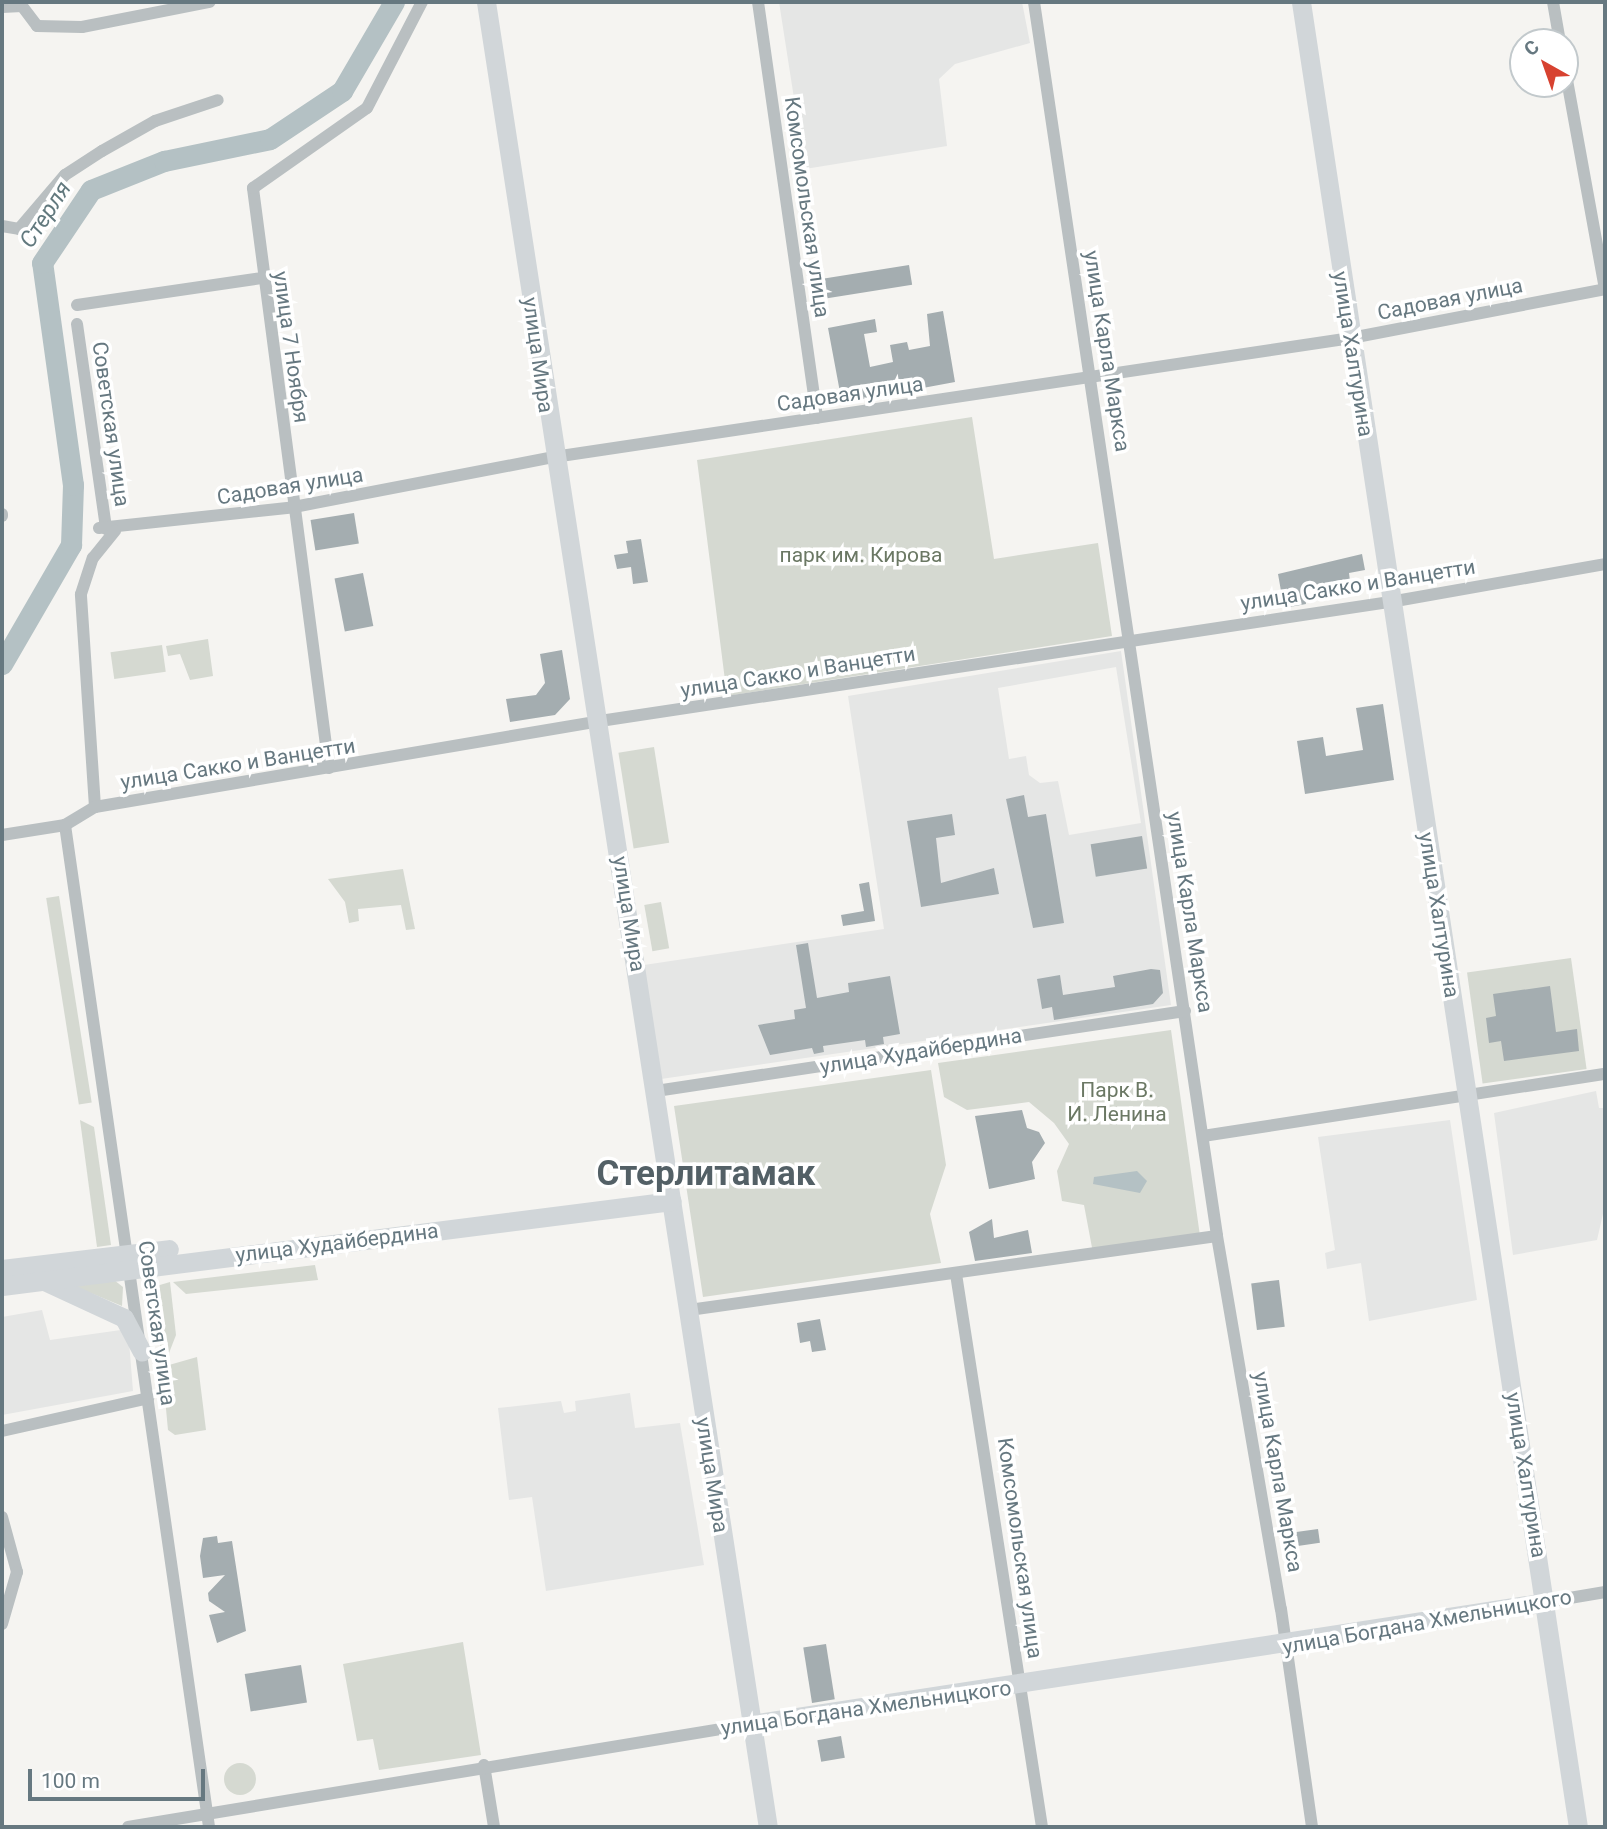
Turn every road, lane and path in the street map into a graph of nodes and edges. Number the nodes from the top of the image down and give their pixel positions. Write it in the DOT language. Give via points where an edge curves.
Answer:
graph roads {
  1 [pos="210,2"];
  2 [pos="422,2"];
  3 [pos="486,2"];
  4 [pos="758,2"];
  5 [pos="1034,2"];
  6 [pos="1301,2"];
  7 [pos="1553,2"];
  8 [pos="2,7"];
  9 [pos="1558,28"];
  10 [pos="1570,98"];
  11 [pos="218,100"];
  12 [pos="2,226"];
  13 [pos="261,278"];
  14 [pos="1605,289"];
  15 [pos="78,305"];
  16 [pos="77,324"];
  17 [pos="1351,338"];
  18 [pos="1092,379"];
  19 [pos="817,418"];
  20 [pos="554,457"];
  21 [pos="294,507"];
  22 [pos="107,529"];
  23 [pos="1605,564"];
  24 [pos="1390,602"];
  25 [pos="1130,639"];
  26 [pos="600,721"];
  27 [pos="329,768"];
  28 [pos="95,807"];
  29 [pos="65,825"];
  30 [pos="2,835"];
  31 [pos="1185,1010"];
  32 [pos="1605,1074"];
  33 [pos="656,1091"];
  34 [pos="1468,1096"];
  35 [pos="1203,1136"];
  36 [pos="671,1196"];
  37 [pos="1217,1236"];
  38 [pos="128,1260"];
  39 [pos="2,1269"];
  40 [pos="956,1274"];
  41 [pos="43,1281"];
  42 [pos="2,1286"];
  43 [pos="690,1310"];
  44 [pos="142,1352"];
  45 [pos="148,1398"];
  46 [pos="2,1431"];
  47 [pos="2,1517"];
  48 [pos="1605,1592"];
  49 [pos="1546,1602"];
  50 [pos="2,1624"];
  51 [pos="1287,1646"];
  52 [pos="1020,1685"];
  53 [pos="751,1724"];
  54 [pos="484,1765"];
  55 [pos="209,1823"];
  56 [pos="128,1827"];
  57 [pos="495,1827"];
  58 [pos="768,1827"];
  59 [pos="1042,1827"];
  60 [pos="1312,1827"];
  61 [pos="1578,1827"];
  1 -- 8 [label="street" via="82,27 37,26 22,6"];
  2 -- 13 [label="street, улица 7 Ноября" via="367,108 253,188"];
  3 -- 20 [label="main road, улица Мира"];
  4 -- 19 [label="street, Комсомольская улица"];
  5 -- 18 [label="street, улица Карла Маркса"];
  6 -- 17 [label="main road, улица Халтурина"];
  7 -- 9 [label="street"];
  10 -- 14 [label="street"];
  11 -- 12 [label="street" via="134,133 65,175 19,229"];
  13 -- 15 [label="street"];
  13 -- 21 [label="street, улица 7 Ноября"];
  14 -- 17 [label="street, Садовая улица"];
  16 -- 22 [label="street, Советская улица"];
  17 -- 18 [label="street, Садовая улица"];
  17 -- 24 [label="main road, улица Халтурина"];
  18 -- 19 [label="street, Садовая улица"];
  18 -- 25 [label="street, улица Карла Маркса"];
  19 -- 20 [label="street, Садовая улица"];
  20 -- 21 [label="street, Садовая улица"];
  20 -- 26 [label="main road, улица Мира"];
  21 -- 22 [label="street, Садовая улица"];
  21 -- 27 [label="street, улица 7 Ноября"];
  22 -- 28 [label="street" via="81,594"];
  23 -- 24 [label="street, улица Сакко и Ванцетти"];
  24 -- 25 [label="street, улица Сакко и Ванцетти"];
  24 -- 34 [label="main road, улица Халтурина"];
  25 -- 26 [label="street, улица Сакко и Ванцетти"];
  25 -- 31 [label="street, улица Карла Маркса"];
  26 -- 27 [label="street, улица Сакко и Ванцетти"];
  26 -- 33 [label="main road, улица Мира"];
  27 -- 28 [label="street, улица Сакко и Ванцетти"];
  28 -- 29 [label="street, улица Сакко и Ванцетти"];
  29 -- 30 [label="street, улица Сакко и Ванцетти"];
  29 -- 38 [label="street, Советская улица"];
  31 -- 33 [label="street, улица Худайбердина"];
  31 -- 35 [label="street, улица Карла Маркса"];
  32 -- 34 [label="street"];
  33 -- 36 [label="main road, улица Мира"];
  34 -- 35 [label="street"];
  34 -- 49 [label="main road, улица Халтурина"];
  35 -- 37 [label="street, улица Карла Маркса"];
  36 -- 38 [label="main road, улица Худайбердина"];
  36 -- 43 [label="main road, улица Мира"];
  37 -- 40 [label="street"];
  37 -- 51 [label="street, улица Карла Маркса"];
  38 -- 39 [label="main road, улица Худайбердина"];
  38 -- 41 [label="main road, улица Худайбердина"];
  38 -- 44 [label="street, Советская улица"];
  40 -- 43 [label="street"];
  40 -- 52 [label="street, Комсомольская улица"];
  41 -- 42 [label="main road, улица Худайбердина"];
  41 -- 44 [label="main road" via="124,1318"];
  43 -- 53 [label="main road, улица Мира"];
  44 -- 45 [label="street, Советская улица"];
  45 -- 46 [label="street"];
  45 -- 55 [label="street, Советская улица"];
  47 -- 50 [label="street" via="17,1572"];
  48 -- 49 [label="street, улица Богдана Хмельницкого"];
  49 -- 51 [label="main road, улица Богдана Хмельницкого"];
  49 -- 61 [label="main road, улица Халтурина"];
  51 -- 52 [label="main road, улица Богдана Хмельницкого"];
  51 -- 60 [label="street, улица Карла Маркса"];
  52 -- 53 [label="main road, улица Богдана Хмельницкого"];
  52 -- 59 [label="street, Комсомольская улица"];
  53 -- 54 [label="street, улица Богдана Хмельницкого"];
  53 -- 58 [label="main road, улица Мира"];
  54 -- 55 [label="street, улица Богдана Хмельницкого"];
  54 -- 57 [label="street"];
  55 -- 56 [label="street, улица Богдана Хмельницкого"];
}
